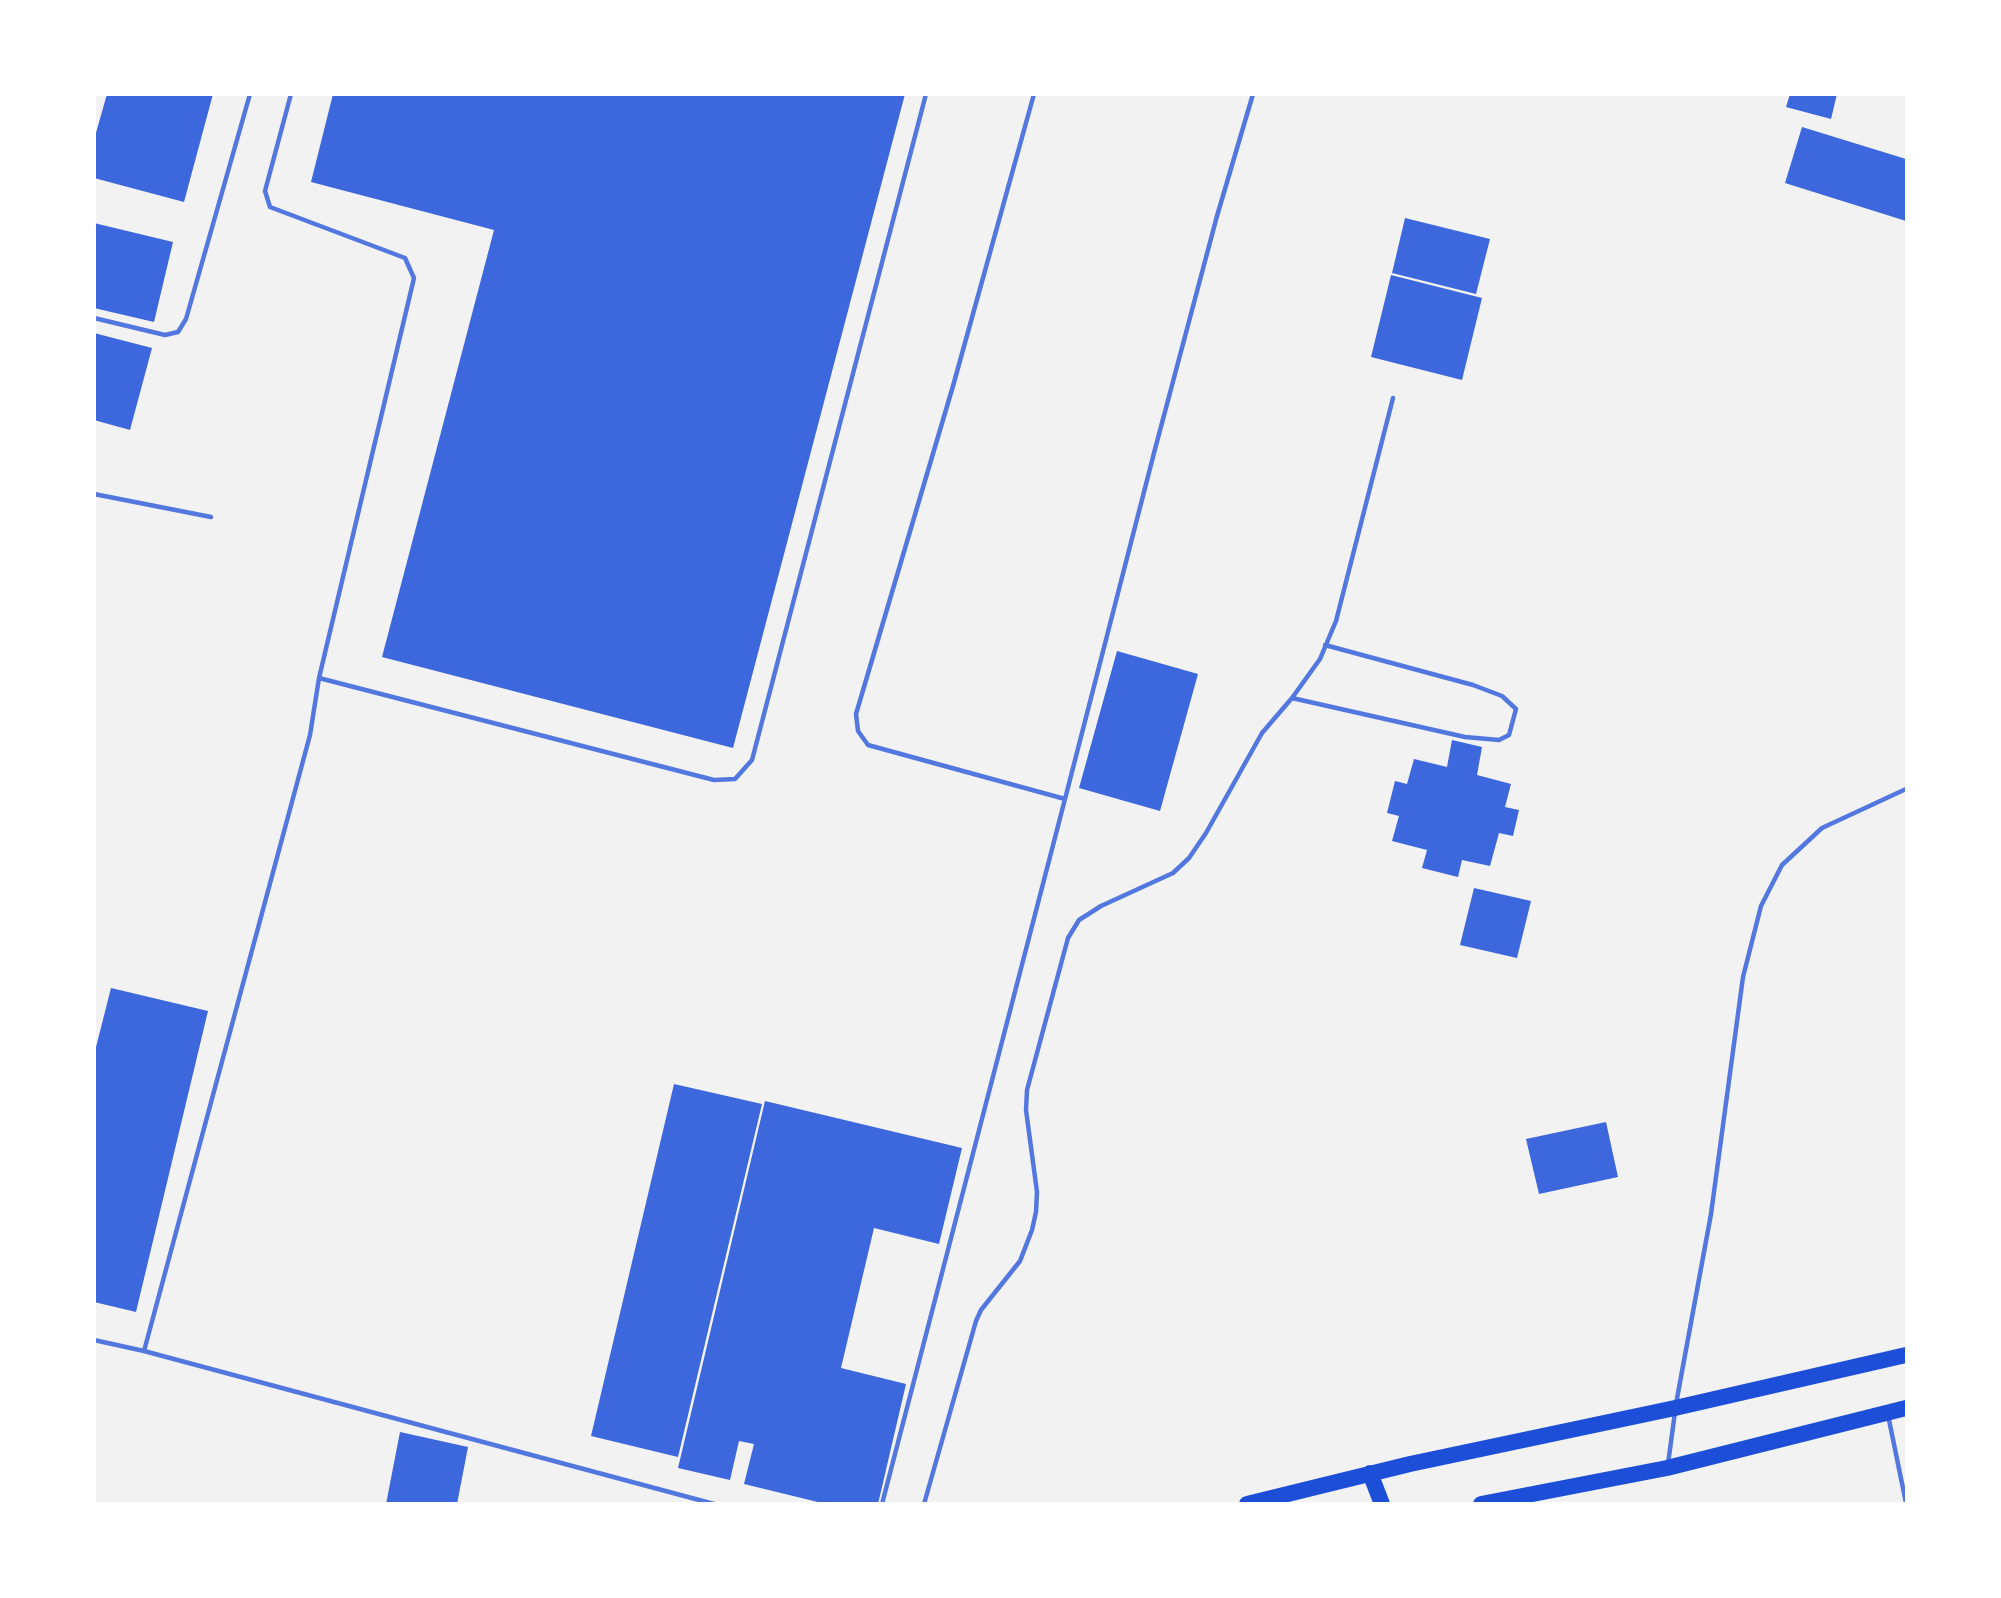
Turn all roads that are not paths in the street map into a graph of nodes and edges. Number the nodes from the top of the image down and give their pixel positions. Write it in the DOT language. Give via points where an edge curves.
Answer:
graph roads {
  1 [pos="250,94"];
  2 [pos="291,94"];
  3 [pos="926,94"];
  4 [pos="1034,94"];
  5 [pos="1253,94"];
  6 [pos="94,318"];
  7 [pos="1393,398"];
  8 [pos="94,494"];
  9 [pos="211,518"];
  10 [pos="1325,645"];
  11 [pos="319,678"];
  12 [pos="1292,698"];
  13 [pos="1906,789"];
  14 [pos="1065,799"];
  15 [pos="94,1340"];
  16 [pos="144,1351"];
  17 [pos="1906,1355"];
  18 [pos="1675,1408"];
  19 [pos="1906,1408"];
  20 [pos="1888,1413"];
  21 [pos="1667,1468"];
  22 [pos="1370,1473"];
  23 [pos="714,1503"];
  24 [pos="882,1503"];
  25 [pos="924,1503"];
  26 [pos="1247,1503"];
  27 [pos="1382,1503"];
  28 [pos="1481,1503"];
  29 [pos="1906,1503"];
  1 -- 6 [label="lane" via="186,319 178,332 165,335"];
  2 -- 11 [label="lane" via="265,191 270,207 405,258 414,278"];
  3 -- 11 [label="lane" via="752,760 735,779 714,780"];
  4 -- 14 [label="lane" via="856,714 858,731 868,745"];
  5 -- 14 [label="lane" via="1217,216"];
  7 -- 10 [label="lane" via="1336,621"];
  8 -- 9 [label="lane"];
  10 -- 12 [label="lane" via="1320,659"];
  10 -- 12 [label="lane" via="1502,696 1516,709 1509,735 1499,740 1464,737"];
  11 -- 16 [label="lane" via="310,735"];
  12 -- 25 [label="lane" via="1262,733 1189,858 1173,873 1079,920 1068,938 1027,1090 1037,1192 1034,1221 1020,1261 976,1321"];
  13 -- 18 [label="lane" via="1822,828 1782,865 1761,906 1743,977 1710,1214"];
  14 -- 24 [label="lane"];
  15 -- 16 [label="lane"];
  16 -- 23 [label="lane"];
  17 -- 18 [label="highway"];
  18 -- 21 [label="lane"];
  18 -- 22 [label="highway"];
  19 -- 20 [label="highway"];
  20 -- 21 [label="highway"];
  20 -- 29 [label="lane"];
  21 -- 28 [label="highway"];
  22 -- 26 [label="highway"];
  22 -- 27 [label="highway"];
}
